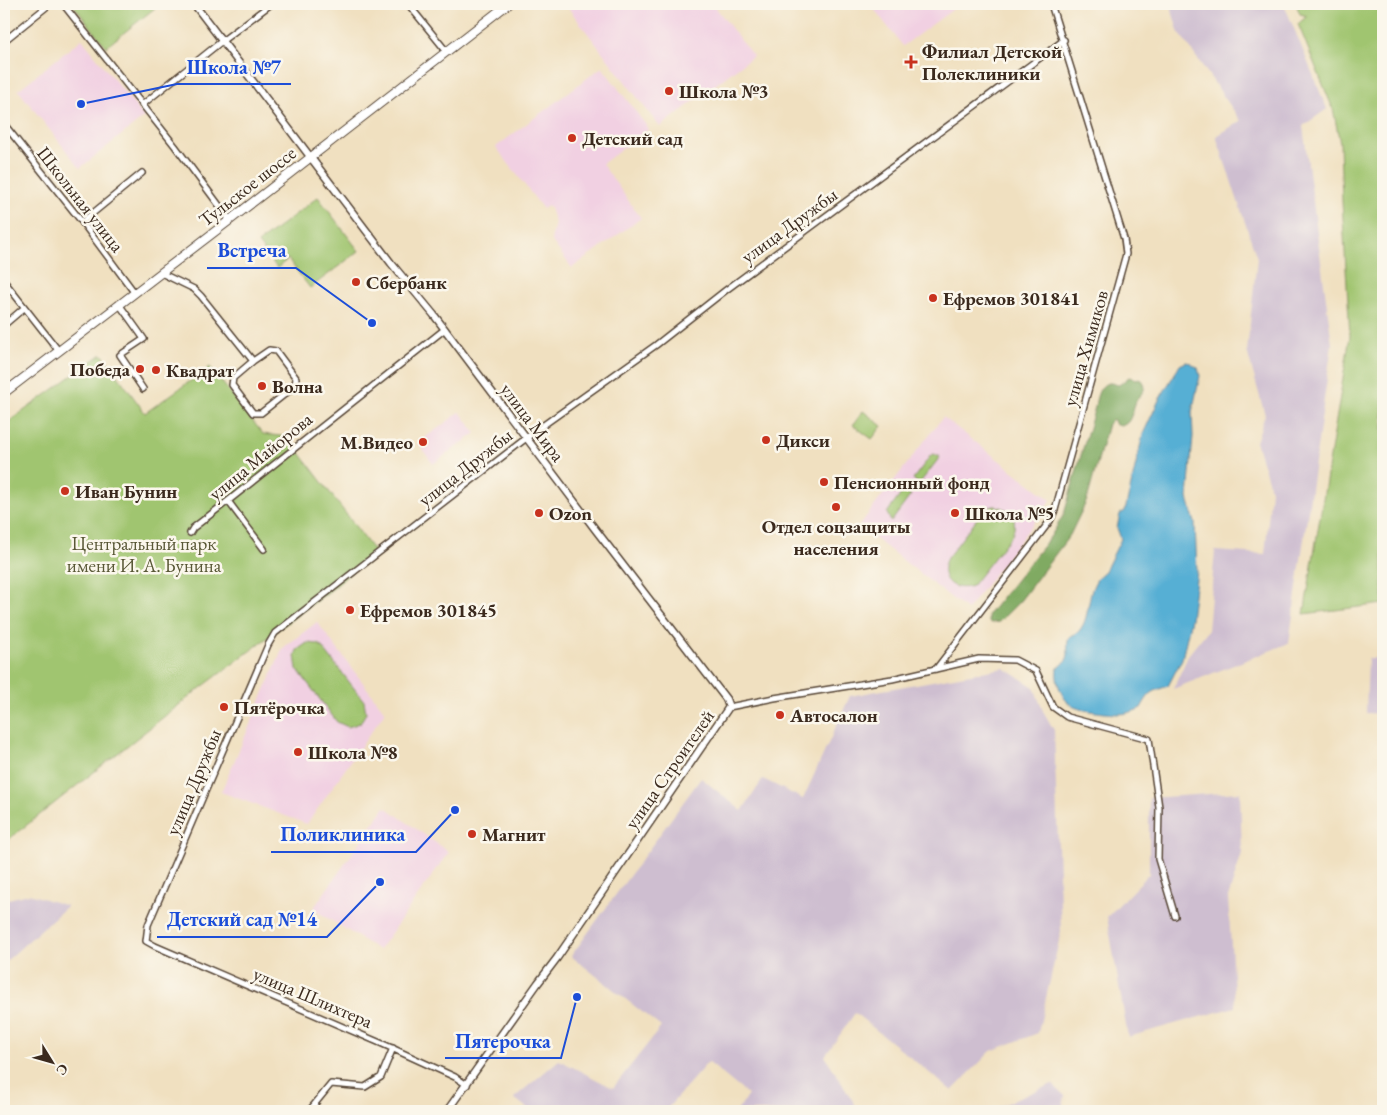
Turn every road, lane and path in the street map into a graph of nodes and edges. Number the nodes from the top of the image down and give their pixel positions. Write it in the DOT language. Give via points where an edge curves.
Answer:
graph roads {
  1 [pos="50,4"];
  2 [pos="63,4"];
  3 [pos="194,4"];
  4 [pos="272,4"];
  5 [pos="408,4"];
  6 [pos="508,4"];
  7 [pos="1051,4"];
  8 [pos="1064,40"];
  9 [pos="4,41"];
  10 [pos="222,41"];
  11 [pos="446,52"];
  12 [pos="142,105"];
  13 [pos="4,124"];
  14 [pos="311,157"];
  15 [pos="142,173"];
  16 [pos="230,220"];
  17 [pos="82,222"];
  18 [pos="161,273"];
  19 [pos="4,282"];
  20 [pos="134,292"];
  21 [pos="119,304"];
  22 [pos="24,308"];
  23 [pos="4,324"];
  24 [pos="445,330"];
  25 [pos="58,350"];
  26 [pos="253,361"];
  27 [pos="143,389"];
  28 [pos="4,393"];
  29 [pos="526,438"];
  30 [pos="228,501"];
  31 [pos="190,533"];
  32 [pos="264,549"];
  33 [pos="936,669"];
  34 [pos="729,707"];
  35 [pos="1175,916"];
  36 [pos="146,941"];
  37 [pos="393,1048"];
  38 [pos="467,1085"];
  39 [pos="310,1111"];
  40 [pos="447,1111"];
  1 -- 9 [label="street"];
  2 -- 12 [label="street"];
  3 -- 10 [label="street, улица Мира"];
  4 -- 10 [label="street"];
  5 -- 11 [label="street"];
  6 -- 11 [label="main road, Тульское шоссе"];
  7 -- 8 [label="street, улица Химиков"];
  8 -- 29 [label="street, улица Дружбы" via="656,345"];
  8 -- 33 [label="street, улица Химиков" via="1126,254 1050,521"];
  10 -- 12 [label="street"];
  10 -- 14 [label="street, улица Мира"];
  11 -- 14 [label="main road, Тульское шоссе"];
  12 -- 16 [label="street"];
  13 -- 17 [label="street, Школьная улица"];
  14 -- 16 [label="main road, Тульское шоссе"];
  14 -- 24 [label="street, улица Мира"];
  15 -- 17 [label="street"];
  16 -- 18 [label="main road, Тульское шоссе"];
  17 -- 20 [label="street, Школьная улица"];
  18 -- 20 [label="main road, Тульское шоссе"];
  18 -- 26 [label="street" via="201,296"];
  19 -- 22 [label="street"];
  20 -- 21 [label="main road, Тульское шоссе"];
  21 -- 25 [label="main road, Тульское шоссе"];
  21 -- 27 [label="street" via="144,339 120,356"];
  22 -- 23 [label="street"];
  22 -- 25 [label="street"];
  24 -- 29 [label="street, улица Мира"];
  24 -- 30 [label="street, улица Майорова"];
  25 -- 28 [label="main road, Тульское шоссе"];
  26 -- 26 [label="street" via="269,350 276,351 296,378 294,386 261,414 253,412 232,385 232,378"];
  29 -- 34 [label="street, улица Мира"];
  29 -- 36 [label="street, улица Дружбы" via="275,633 148,926"];
  30 -- 31 [label="street, улица Майорова"];
  30 -- 32 [label="street"];
  33 -- 34 [label="street, улица Строителей"];
  33 -- 35 [label="street, улица Строителей" via="979,659 1015,660 1036,671 1053,707 1067,717 1148,739 1158,807 1158,859"];
  34 -- 38 [label="street, улица Строителей"];
  36 -- 37 [label="street, улица Шлихтера"];
  37 -- 38 [label="street, улица Шлихтера"];
  37 -- 39 [label="street" via="381,1077 365,1087 330,1084"];
  38 -- 40 [label="street, улица Строителей"];
}
